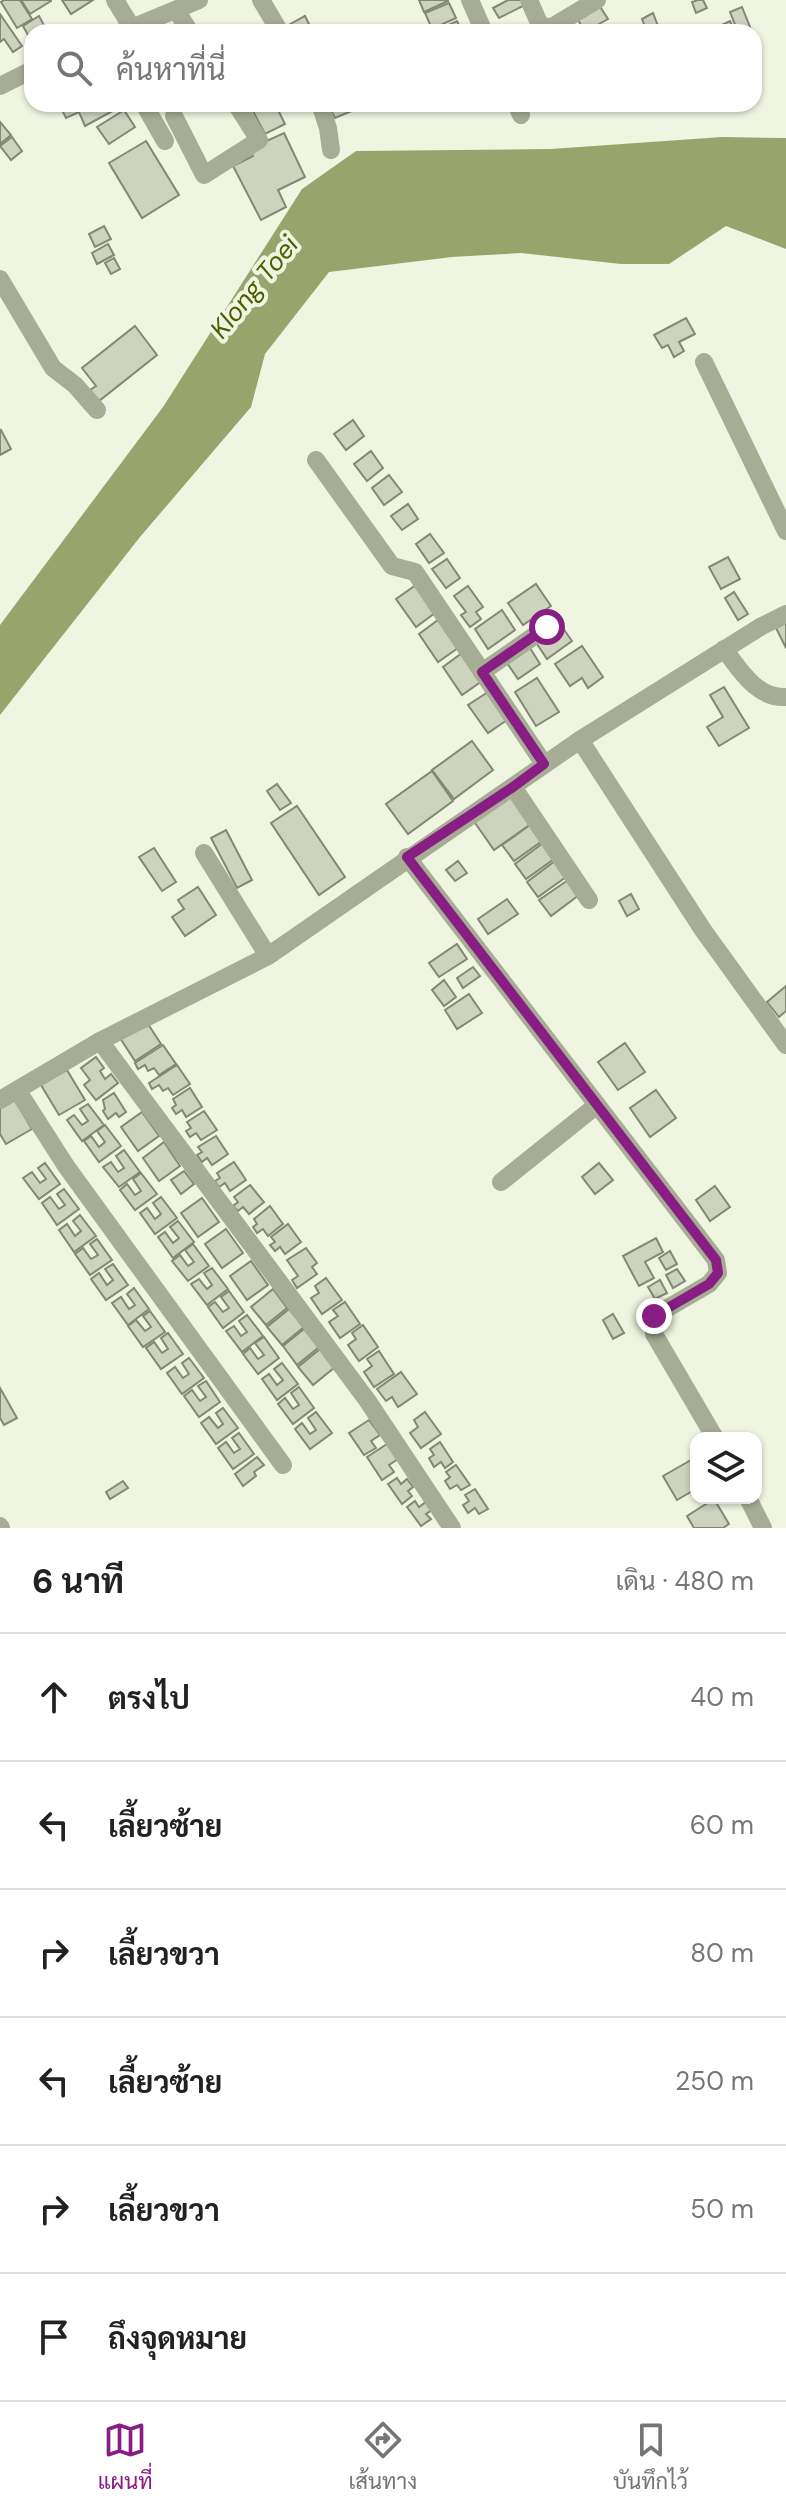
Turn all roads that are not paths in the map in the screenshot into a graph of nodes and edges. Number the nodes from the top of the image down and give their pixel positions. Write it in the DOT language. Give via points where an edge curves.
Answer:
graph roads {
  1 [pos="115,0"];
  2 [pos="199,0"];
  3 [pos="261,0"];
  4 [pos="470,0"];
  5 [pos="529,0"];
  6 [pos="597,0"];
  7 [pos="176,10"];
  8 [pos="125,24"];
  9 [pos="142,24"];
  10 [pos="185,24"];
  11 [pos="275,24"];
  12 [pos="480,24"];
  13 [pos="540,24"];
  14 [pos="557,24"];
  15 [pos="24,74"];
  16 [pos="0,86"];
  17 [pos="149,112"];
  18 [pos="241,112"];
  19 [pos="323,112"];
  20 [pos="174,116"];
  21 [pos="165,141"];
  22 [pos="331,150"];
  23 [pos="0,279"];
  24 [pos="704,362"];
  25 [pos="97,410"];
  26 [pos="316,460"];
  27 [pos="786,531"];
  28 [pos="786,614"];
  29 [pos="547,627"];
  30 [pos="724,649"];
  31 [pos="482,672"];
  32 [pos="786,697"];
  33 [pos="580,740"];
  34 [pos="544,764"];
  35 [pos="513,787"];
  36 [pos="204,853"];
  37 [pos="407,857"];
  38 [pos="589,900"];
  39 [pos="268,956"];
  40 [pos="100,1041"];
  41 [pos="786,1045"];
  42 [pos="18,1091"];
  43 [pos="0,1100"];
  44 [pos="597,1105"];
  45 [pos="501,1182"];
  46 [pos="711,1432"];
  47 [pos="283,1465"];
  48 [pos="751,1504"];
  49 [pos="452,1528"];
  50 [pos="763,1528"];
  1 -- 8 [label="street"];
  2 -- 7 [label="street"];
  3 -- 11 [label="street"];
  4 -- 12 [label="street"];
  5 -- 13 [label="street"];
  6 -- 14 [label="street"];
  7 -- 9 [label="street"];
  7 -- 10 [label="street"];
  15 -- 16 [label="street"];
  17 -- 21 [label="street"];
  18 -- 20 [label="street" via="259,140 204,175"];
  19 -- 22 [label="street"];
  23 -- 25 [label="street" via="53,368"];
  24 -- 27 [label="street"];
  26 -- 31 [label="street" via="392,566 415,572"];
  28 -- 30 [label="street"];
  29 -- 31 [label="street"];
  30 -- 32 [label="street" via="760,691"];
  30 -- 33 [label="street"];
  31 -- 34 [label="street"];
  33 -- 34 [label="street"];
  33 -- 41 [label="street" via="703,930"];
  34 -- 35 [label="street"];
  35 -- 37 [label="street"];
  35 -- 38 [label="street"];
  36 -- 39 [label="street"];
  37 -- 39 [label="street"];
  37 -- 44 [label="street"];
  39 -- 40 [label="street"];
  40 -- 42 [label="street"];
  40 -- 49 [label="street" via="367,1400"];
  42 -- 43 [label="street"];
  42 -- 47 [label="street" via="66,1166"];
  44 -- 45 [label="street"];
  44 -- 46 [label="street" via="716,1260 718,1273 709,1284 654,1316 654,1334"];
  48 -- 50 [label="street"];
}
